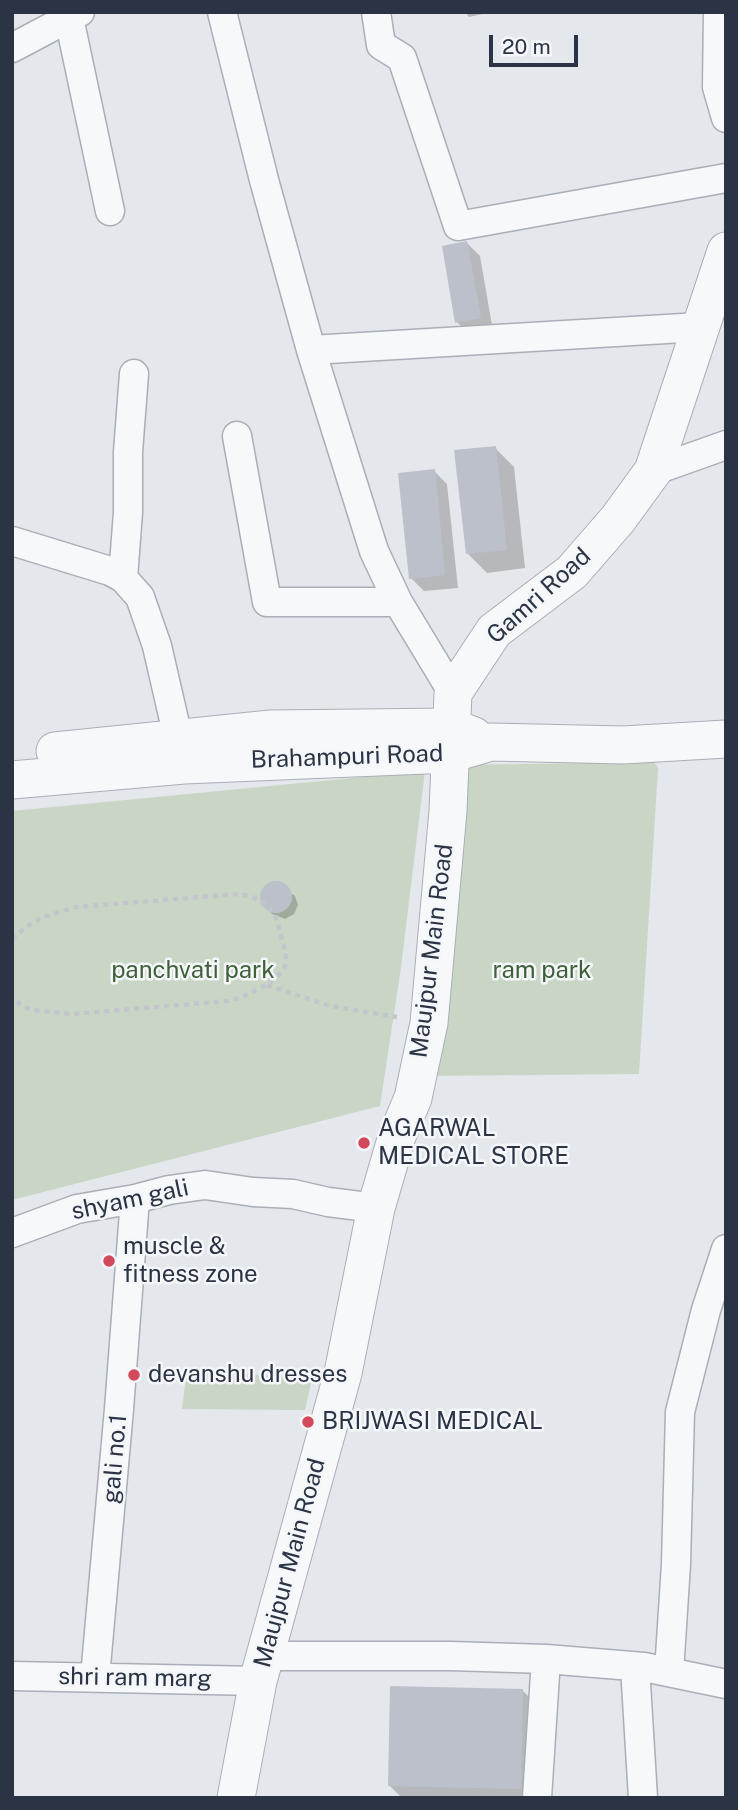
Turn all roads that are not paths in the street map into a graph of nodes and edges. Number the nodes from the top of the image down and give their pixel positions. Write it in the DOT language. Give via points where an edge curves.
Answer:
graph roads {
  1 [pos="222,12"];
  2 [pos="376,12"];
  3 [pos="718,12"];
  4 [pos="75,15"];
  5 [pos="12,48"];
  6 [pos="726,118"];
  7 [pos="726,178"];
  8 [pos="110,211"];
  9 [pos="726,251"];
  10 [pos="700,327"];
  11 [pos="312,350"];
  12 [pos="134,374"];
  13 [pos="237,436"];
  14 [pos="726,445"];
  15 [pos="653,471"];
  16 [pos="12,541"];
  17 [pos="123,578"];
  18 [pos="398,602"];
  19 [pos="451,725"];
  20 [pos="726,739"];
  21 [pos="182,752"];
  22 [pos="12,755"];
  23 [pos="12,780"];
  24 [pos="135,1199"];
  25 [pos="376,1208"];
  26 [pos="12,1233"];
  27 [pos="726,1249"];
  28 [pos="546,1660"];
  29 [pos="635,1667"];
  30 [pos="261,1668"];
  31 [pos="669,1672"];
  32 [pos="12,1676"];
  33 [pos="95,1677"];
  34 [pos="726,1684"];
  35 [pos="236,1798"];
  36 [pos="537,1798"];
  37 [pos="642,1798"];
  1 -- 11 [label="street"];
  2 -- 7 [label="street" via="381,46 402,58 457,226"];
  3 -- 6 [label="street" via="717,87"];
  4 -- 5 [label="street"];
  4 -- 8 [label="street"];
  9 -- 10 [label="street, Gamri Road"];
  10 -- 11 [label="street"];
  10 -- 15 [label="street, Gamri Road"];
  11 -- 18 [label="street" via="373,551"];
  12 -- 17 [label="street"];
  13 -- 18 [label="street" via="267,603"];
  14 -- 15 [label="street"];
  15 -- 19 [label="street, Gamri Road" via="572,572 494,631"];
  16 -- 17 [label="street"];
  17 -- 21 [label="street" via="140,597 157,646"];
  18 -- 19 [label="street"];
  19 -- 20 [label="street, Brahampuri Road" via="491,742 623,745"];
  19 -- 21 [label="street, Brahampuri Road"];
  19 -- 25 [label="street, Maujpur Main Road" via="429,1023 412,1098"];
  21 -- 22 [label="street, Brahampuri Road"];
  21 -- 23 [label="street, Brahampuri Road"];
  24 -- 25 [label="street, shyam gali" via="205,1185"];
  24 -- 26 [label="street, shyam gali" via="77,1209"];
  24 -- 33 [label="street, gali no.1"];
  25 -- 30 [label="street, Maujpur Main Road" via="343,1373"];
  27 -- 31 [label="street" via="680,1412"];
  28 -- 29 [label="street, shri ram marg"];
  28 -- 30 [label="street, shri ram marg" via="451,1656"];
  28 -- 36 [label="street"];
  29 -- 31 [label="street, shri ram marg"];
  29 -- 37 [label="street"];
  30 -- 33 [label="street, shri ram marg"];
  30 -- 35 [label="street, Maujpur Main Road"];
  31 -- 34 [label="street, shri ram marg"];
  32 -- 33 [label="street, shri ram marg"];
}
